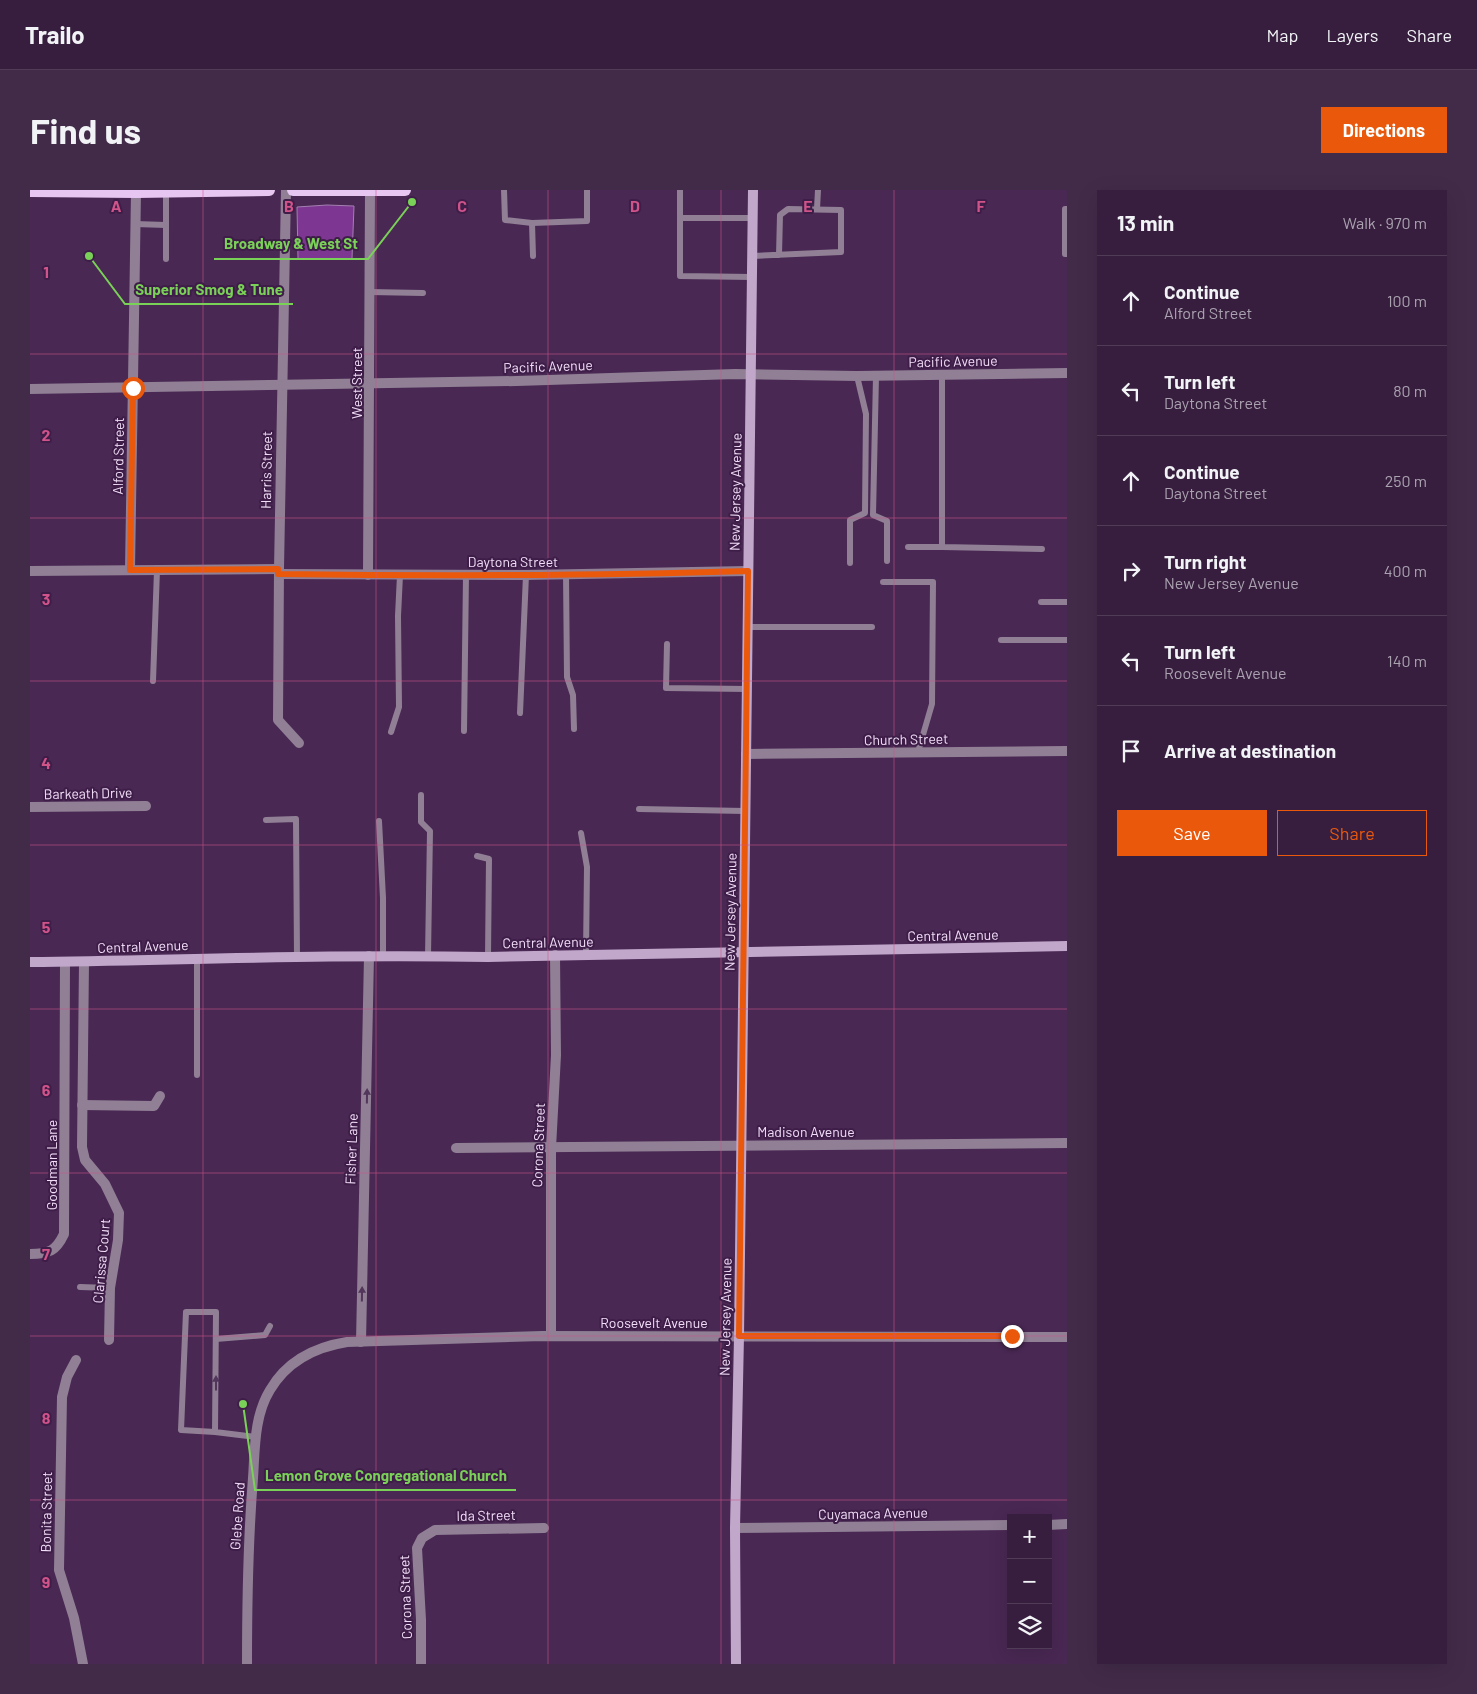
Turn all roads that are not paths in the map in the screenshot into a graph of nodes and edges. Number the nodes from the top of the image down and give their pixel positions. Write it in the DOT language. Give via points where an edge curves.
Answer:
graph roads {
  1 [pos="30,190"];
  2 [pos="229,190"];
  3 [pos="269,190"];
  4 [pos="286,190"];
  5 [pos="293,190"];
  6 [pos="405,190"];
  7 [pos="504,190"];
  8 [pos="587,190"];
  9 [pos="680,190"];
  10 [pos="753,190"];
  11 [pos="818,190"];
  12 [pos="370,191"];
  13 [pos="136,192"];
  14 [pos="166,192"];
  15 [pos="1067,208"];
  16 [pos="817,209"];
  17 [pos="680,218"];
  18 [pos="752,218"];
  19 [pos="532,223"];
  20 [pos="135,224"];
  21 [pos="166,225"];
  22 [pos="1067,254"];
  23 [pos="779,255"];
  24 [pos="533,256"];
  25 [pos="752,256"];
  26 [pos="166,259"];
  27 [pos="752,277"];
  28 [pos="370,292"];
  29 [pos="423,293"];
  30 [pos="1067,373"];
  31 [pos="750,374"];
  32 [pos="942,374"];
  33 [pos="857,376"];
  34 [pos="876,376"];
  35 [pos="369,384"];
  36 [pos="281,385"];
  37 [pos="133,388"];
  38 [pos="30,389"];
  39 [pos="908,547"];
  40 [pos="942,547"];
  41 [pos="1042,549"];
  42 [pos="887,561"];
  43 [pos="850,562"];
  44 [pos="130,570"];
  45 [pos="157,570"];
  46 [pos="30,571"];
  47 [pos="278,571"];
  48 [pos="748,571"];
  49 [pos="566,574"];
  50 [pos="368,575"];
  51 [pos="400,575"];
  52 [pos="466,575"];
  53 [pos="526,575"];
  54 [pos="883,582"];
  55 [pos="1041,602"];
  56 [pos="1067,602"];
  57 [pos="748,627"];
  58 [pos="872,627"];
  59 [pos="1001,640"];
  60 [pos="1067,640"];
  61 [pos="667,644"];
  62 [pos="153,681"];
  63 [pos="747,689"];
  64 [pos="520,713"];
  65 [pos="574,729"];
  66 [pos="464,731"];
  67 [pos="391,732"];
  68 [pos="299,743"];
  69 [pos="1067,751"];
  70 [pos="918,752"];
  71 [pos="746,754"];
  72 [pos="421,795"];
  73 [pos="146,806"];
  74 [pos="30,807"];
  75 [pos="639,809"];
  76 [pos="745,811"];
  77 [pos="266,820"];
  78 [pos="379,821"];
  79 [pos="581,833"];
  80 [pos="477,856"];
  81 [pos="1067,946"];
  82 [pos="743,952"];
  83 [pos="586,954"];
  84 [pos="555,955"];
  85 [pos="369,956"];
  86 [pos="383,956"];
  87 [pos="428,956"];
  88 [pos="298,957"];
  89 [pos="488,957"];
  90 [pos="197,958"];
  91 [pos="30,962"];
  92 [pos="65,962"];
  93 [pos="84,962"];
  94 [pos="197,1075"];
  95 [pos="160,1096"];
  96 [pos="82,1105"];
  97 [pos="1067,1143"];
  98 [pos="741,1146"];
  99 [pos="456,1148"];
  100 [pos="550,1148"];
  101 [pos="30,1254"];
  102 [pos="80,1287"];
  103 [pos="110,1288"];
  104 [pos="270,1326"];
  105 [pos="550,1336"];
  106 [pos="739,1336"];
  107 [pos="1067,1337"];
  108 [pos="216,1339"];
  109 [pos="109,1340"];
  110 [pos="361,1342"];
  111 [pos="76,1360"];
  112 [pos="215,1432"];
  113 [pos="256,1437"];
  114 [pos="1052,1524"];
  115 [pos="1067,1524"];
  116 [pos="1007,1525"];
  117 [pos="544,1528"];
  118 [pos="735,1528"];
  119 [pos="429,1533"];
  120 [pos="83,1664"];
  121 [pos="247,1664"];
  122 [pos="421,1664"];
  123 [pos="736,1664"];
  1 -- 13 [label="main road"];
  2 -- 3 [label="main road"];
  2 -- 14 [label="main road"];
  4 -- 36 [label="street, Harris Street"];
  5 -- 12 [label="main road"];
  6 -- 12 [label="main road"];
  7 -- 19 [label="lane" via="505,220"];
  8 -- 19 [label="lane" via="587,222"];
  9 -- 17 [label="lane"];
  10 -- 18 [label="street, New Jersey Avenue"];
  11 -- 16 [label="lane"];
  12 -- 28 [label="street, West Street"];
  13 -- 14 [label="main road"];
  13 -- 20 [label="street, Alford Street"];
  14 -- 21 [label="lane"];
  15 -- 22 [label="lane"];
  16 -- 23 [label="lane" via="788,209 780,215"];
  16 -- 23 [label="lane" via="841,210 841,252"];
  17 -- 18 [label="lane"];
  17 -- 27 [label="lane" via="680,276"];
  18 -- 25 [label="street, New Jersey Avenue"];
  19 -- 24 [label="lane"];
  20 -- 21 [label="lane"];
  20 -- 37 [label="street, Alford Street"];
  21 -- 26 [label="lane"];
  23 -- 25 [label="lane"];
  25 -- 27 [label="street, New Jersey Avenue"];
  27 -- 31 [label="street, New Jersey Avenue"];
  28 -- 29 [label="lane"];
  28 -- 35 [label="street, West Street"];
  30 -- 32 [label="street, Pacific Avenue"];
  31 -- 33 [label="street, Pacific Avenue"];
  31 -- 35 [label="street, Pacific Avenue"];
  31 -- 48 [label="street, New Jersey Avenue"];
  32 -- 34 [label="street, Pacific Avenue"];
  32 -- 40 [label="lane"];
  33 -- 34 [label="street, Pacific Avenue"];
  33 -- 43 [label="lane" via="866,414 865,513 850,520"];
  34 -- 42 [label="lane" via="873,515 887,521"];
  35 -- 36 [label="street, Pacific Avenue"];
  35 -- 50 [label="street, West Street"];
  36 -- 37 [label="street, Pacific Avenue"];
  36 -- 47 [label="street, Harris Street"];
  37 -- 38 [label="street, Pacific Avenue"];
  37 -- 44 [label="street, Alford Street"];
  39 -- 40 [label="lane"];
  40 -- 41 [label="lane"];
  44 -- 45 [label="street, Daytona Street"];
  44 -- 46 [label="street, Daytona Street"];
  45 -- 47 [label="street, Daytona Street"];
  45 -- 62 [label="lane"];
  47 -- 50 [label="street, Daytona Street"];
  47 -- 68 [label="street, Harris Street" via="278,720"];
  48 -- 49 [label="street, Daytona Street"];
  48 -- 57 [label="street, New Jersey Avenue"];
  49 -- 53 [label="street, Daytona Street"];
  49 -- 65 [label="lane" via="567,677 573,695"];
  50 -- 51 [label="street, Daytona Street"];
  51 -- 52 [label="street, Daytona Street"];
  51 -- 67 [label="lane" via="399,707"];
  52 -- 53 [label="street, Daytona Street"];
  52 -- 66 [label="lane"];
  53 -- 64 [label="lane"];
  54 -- 70 [label="lane" via="933,582 932,704"];
  55 -- 56 [label="lane"];
  57 -- 58 [label="lane"];
  57 -- 63 [label="street, New Jersey Avenue"];
  59 -- 60 [label="lane"];
  61 -- 63 [label="lane" via="666,688"];
  63 -- 71 [label="street, New Jersey Avenue"];
  69 -- 70 [label="street, Church Street"];
  70 -- 71 [label="street, Church Street"];
  71 -- 76 [label="street, New Jersey Avenue"];
  72 -- 87 [label="lane" via="421,822 430,831"];
  73 -- 74 [label="street, Barkeath Drive"];
  75 -- 76 [label="lane"];
  76 -- 82 [label="street, New Jersey Avenue"];
  77 -- 88 [label="lane" via="296,819"];
  78 -- 86 [label="lane"];
  79 -- 83 [label="lane" via="587,867"];
  80 -- 89 [label="lane" via="489,859"];
  81 -- 82 [label="street, Central Avenue"];
  82 -- 83 [label="street, Central Avenue"];
  82 -- 98 [label="street, New Jersey Avenue"];
  83 -- 84 [label="street, Central Avenue"];
  84 -- 89 [label="street, Central Avenue"];
  84 -- 100 [label="street, Corona Street" via="556,1055"];
  85 -- 86 [label="street, Central Avenue"];
  85 -- 88 [label="street, Central Avenue"];
  110 -- 85 [label="street, Fisher Lane, one-way"];
  86 -- 87 [label="street, Central Avenue"];
  87 -- 89 [label="street, Central Avenue"];
  88 -- 90 [label="street, Central Avenue"];
  90 -- 93 [label="street, Central Avenue"];
  90 -- 94 [label="lane"];
  91 -- 92 [label="street, Central Avenue"];
  92 -- 93 [label="street, Central Avenue"];
  92 -- 101 [label="street, Goodman Lane" via="64,1234 59,1245 48,1253"];
  93 -- 96 [label="street, Clarissa Court"];
  95 -- 96 [label="street" via="154,1106"];
  96 -- 103 [label="street, Clarissa Court" via="85,1160 105,1184 119,1213"];
  97 -- 98 [label="street, Madison Avenue"];
  98 -- 100 [label="street, Madison Avenue"];
  98 -- 106 [label="street, New Jersey Avenue"];
  99 -- 100 [label="street, Madison Avenue"];
  100 -- 105 [label="street, Corona Street"];
  102 -- 103 [label="lane"];
  103 -- 109 [label="street, Clarissa Court"];
  104 -- 108 [label="lane" via="265,1335"];
  105 -- 106 [label="street, Roosevelt Avenue"];
  105 -- 110 [label="street, Roosevelt Avenue"];
  106 -- 107 [label="street, Roosevelt Avenue"];
  106 -- 118 [label="street, New Jersey Avenue"];
  112 -- 108 [label="lane, one-way"];
  108 -- 112 [label="lane" via="216,1312 186,1312 181,1430"];
  110 -- 113 [label="street, Glebe Road" via="321,1348 286,1369 264,1402"];
  111 -- 120 [label="street, Bonita Street" via="62,1396 59,1570 74,1618"];
  112 -- 113 [label="lane"];
  113 -- 121 [label="street, Glebe Road" via="248,1533"];
  114 -- 115 [label="street"];
  116 -- 118 [label="street, Cuyamaca Avenue"];
  117 -- 119 [label="street, Ida Street" via="435,1530"];
  118 -- 123 [label="street, New Jersey Avenue"];
  119 -- 122 [label="street, Corona Street" via="417,1548"];
}
